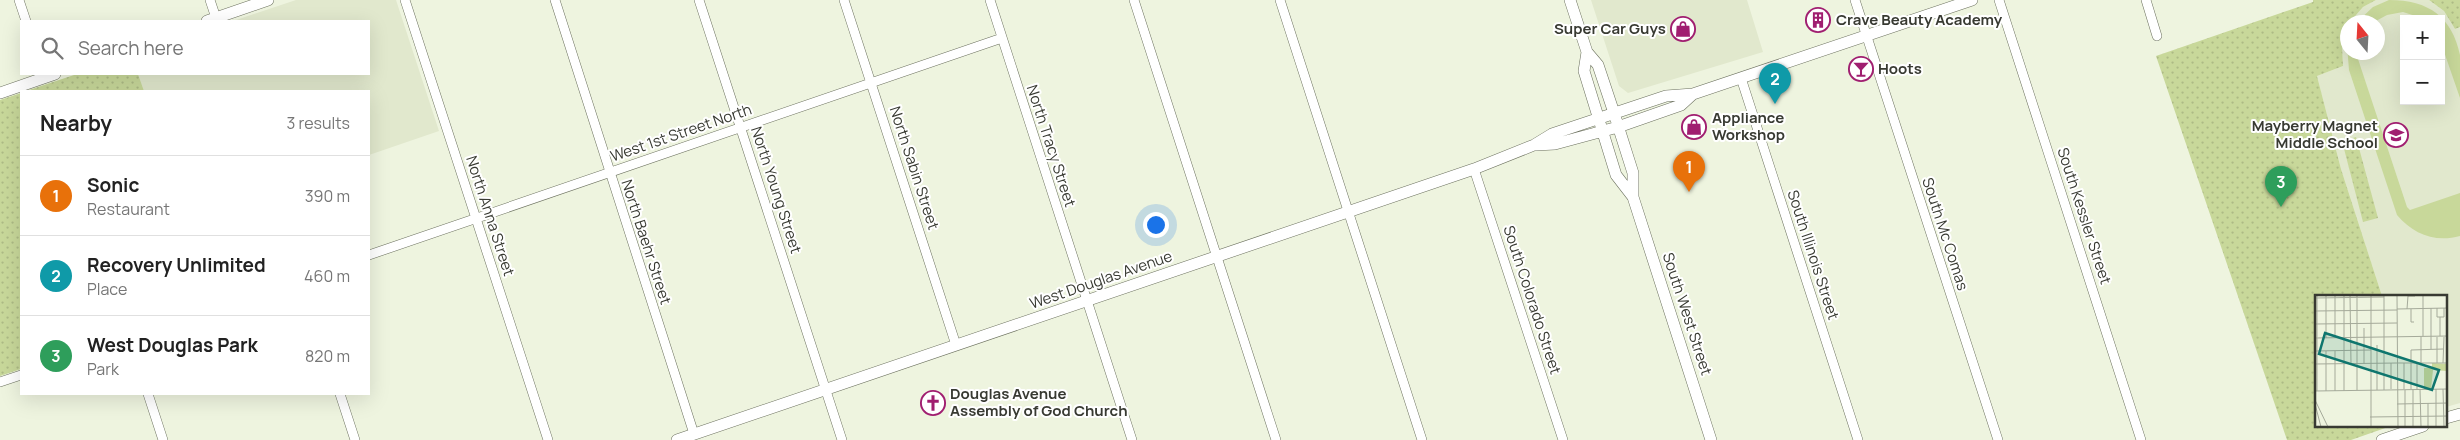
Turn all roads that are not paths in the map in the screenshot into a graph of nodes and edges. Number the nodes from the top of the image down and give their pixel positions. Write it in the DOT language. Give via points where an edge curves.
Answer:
graph roads {
  1 [pos="19,0"];
  2 [pos="210,0"];
  3 [pos="268,0"];
  4 [pos="405,0"];
  5 [pos="555,0"];
  6 [pos="699,0"];
  7 [pos="844,0"];
  8 [pos="990,0"];
  9 [pos="1134,0"];
  10 [pos="1280,0"];
  11 [pos="1570,0"];
  12 [pos="1855,0"];
  13 [pos="1972,0"];
  14 [pos="2000,0"];
  15 [pos="2146,0"];
  16 [pos="26,20"];
  17 [pos="212,20"];
  18 [pos="1867,36"];
  19 [pos="2157,36"];
  20 [pos="1002,38"];
  21 [pos="1587,52"];
  22 [pos="48,75"];
  23 [pos="1741,78"];
  24 [pos="872,83"];
  25 [pos="0,93"];
  26 [pos="1693,94"];
  27 [pos="1614,113"];
  28 [pos="1599,118"];
  29 [pos="741,127"];
  30 [pos="1618,127"];
  31 [pos="1603,131"];
  32 [pos="1534,145"];
  33 [pos="1474,170"];
  34 [pos="609,172"];
  35 [pos="1633,197"];
  36 [pos="1349,212"];
  37 [pos="476,218"];
  38 [pos="370,256"];
  39 [pos="1216,256"];
  40 [pos="1087,300"];
  41 [pos="956,345"];
  42 [pos="20,375"];
  43 [pos="0,382"];
  44 [pos="826,390"];
  45 [pos="148,395"];
  46 [pos="340,395"];
  47 [pos="2417,428"];
  48 [pos="694,434"];
  49 [pos="163,440"];
  50 [pos="355,440"];
  51 [pos="548,440"];
  52 [pos="677,440"];
  53 [pos="842,440"];
  54 [pos="1132,440"];
  55 [pos="1276,440"];
  56 [pos="1422,440"];
  57 [pos="1563,440"];
  58 [pos="1711,440"];
  59 [pos="1858,440"];
  60 [pos="1998,440"];
  61 [pos="2141,440"];
  62 [pos="2382,440"];
  1 -- 16 [label="street"];
  2 -- 17 [label="street"];
  3 -- 17 [label="street"];
  4 -- 37 [label="street, North Anna Street"];
  5 -- 34 [label="street, North Baehr Street"];
  6 -- 29 [label="street, North Young Street"];
  7 -- 24 [label="street, North Sabin Street"];
  8 -- 20 [label="street, North Tracy Street"];
  9 -- 39 [label="street"];
  10 -- 36 [label="street"];
  11 -- 21 [label="street"];
  12 -- 18 [label="street, South Mc Comas"];
  13 -- 18 [label="street, West Douglas Avenue"];
  14 -- 61 [label="street, South Kessler Street"];
  15 -- 19 [label="street"];
  18 -- 23 [label="street, West Douglas Avenue"];
  18 -- 60 [label="street, South Mc Comas"];
  20 -- 24 [label="street, West 1st Street North"];
  20 -- 40 [label="street, North Tracy Street"];
  21 -- 27 [label="street, South West Street" via="1598,65"];
  21 -- 28 [label="street, South West Street" via="1584,71"];
  22 -- 25 [label="street"];
  23 -- 26 [label="street, West Douglas Avenue"];
  23 -- 59 [label="street, South Illinois Street"];
  24 -- 29 [label="street, West 1st Street North"];
  24 -- 41 [label="street, North Sabin Street"];
  26 -- 27 [label="street, West Douglas Avenue" via="1666,96"];
  26 -- 30 [label="street, West Douglas Avenue" via="1681,105"];
  27 -- 28 [label="street, West Douglas Avenue"];
  27 -- 30 [label="street, South West Street"];
  28 -- 31 [label="street, South West Street"];
  28 -- 32 [label="street, West Douglas Avenue" via="1552,134"];
  29 -- 34 [label="street, West 1st Street North"];
  29 -- 44 [label="street, North Young Street"];
  30 -- 31 [label="street, West Douglas Avenue"];
  30 -- 35 [label="street, South West Street" via="1633,173"];
  31 -- 32 [label="street, West Douglas Avenue" via="1555,144"];
  31 -- 35 [label="street, South West Street" via="1616,175"];
  32 -- 33 [label="street, West Douglas Avenue"];
  33 -- 36 [label="street, West Douglas Avenue"];
  33 -- 57 [label="street, South Colorado Street"];
  34 -- 37 [label="street, West 1st Street North"];
  34 -- 48 [label="street, North Baehr Street"];
  35 -- 58 [label="street, South West Street"];
  36 -- 39 [label="street, West Douglas Avenue"];
  36 -- 56 [label="street"];
  37 -- 38 [label="street, West 1st Street North"];
  37 -- 51 [label="street, North Anna Street"];
  39 -- 40 [label="street, West Douglas Avenue"];
  39 -- 55 [label="street"];
  40 -- 41 [label="street, West Douglas Avenue"];
  40 -- 54 [label="street, North Tracy Street"];
  41 -- 44 [label="street, West Douglas Avenue"];
  42 -- 43 [label="street"];
  44 -- 48 [label="street, West Douglas Avenue"];
  44 -- 53 [label="street, North Young Street"];
  45 -- 49 [label="street"];
  46 -- 50 [label="street"];
  47 -- 62 [label="street"];
  48 -- 52 [label="street, West Douglas Avenue"];
}
